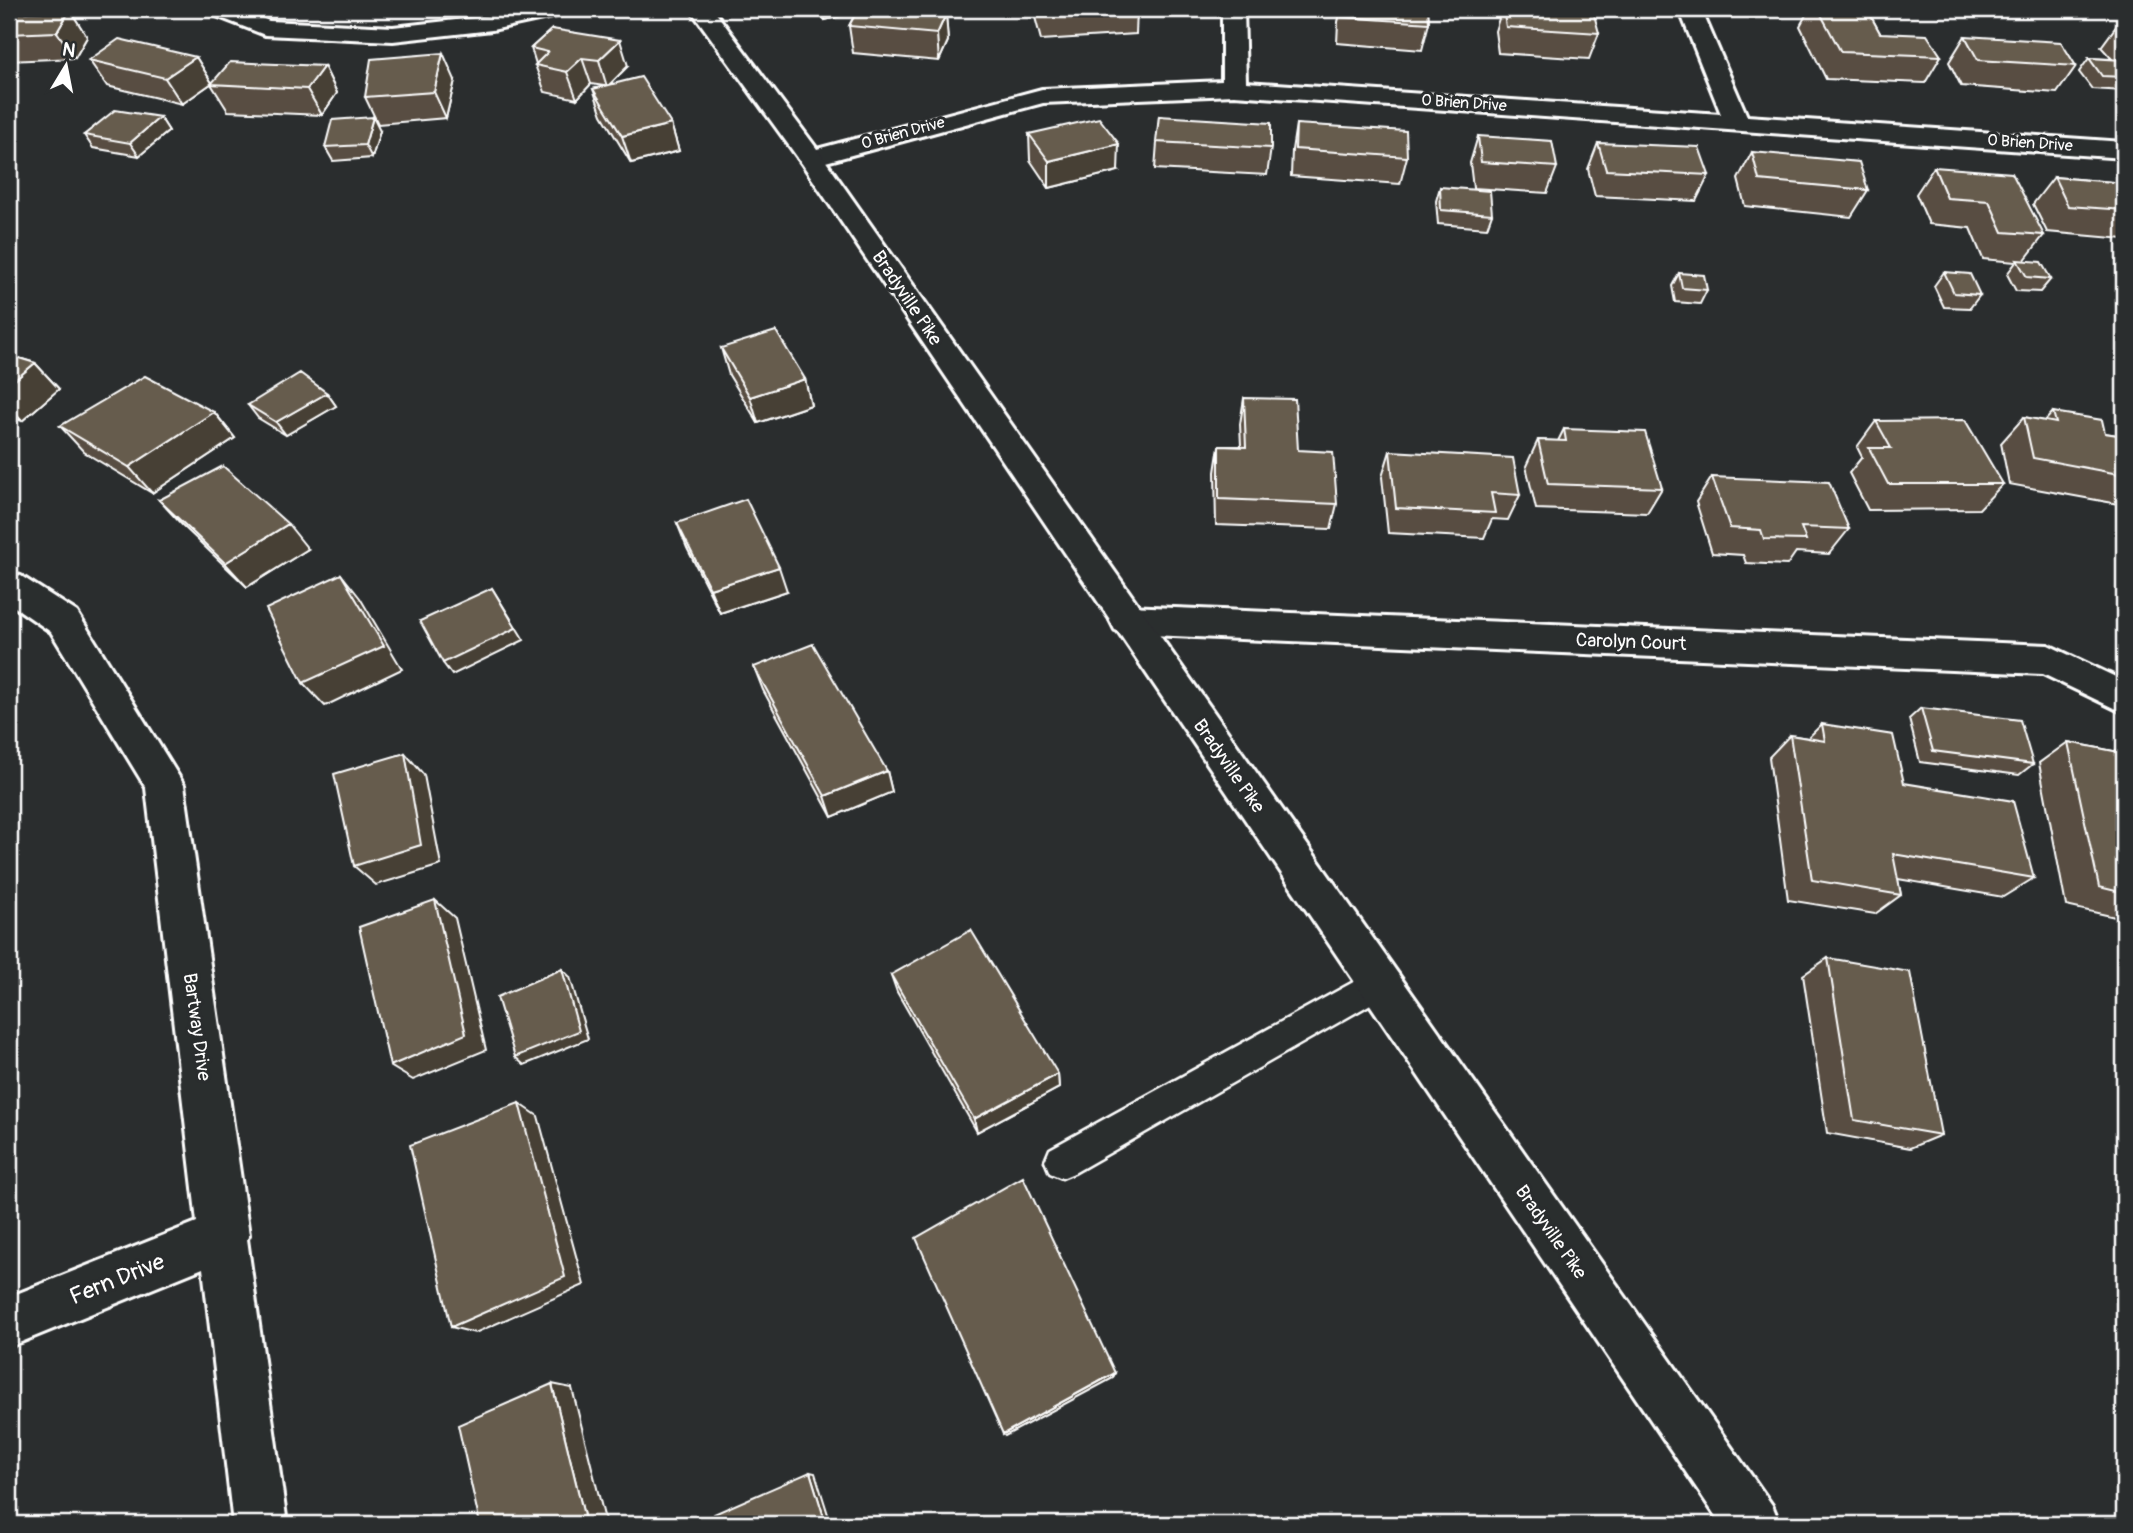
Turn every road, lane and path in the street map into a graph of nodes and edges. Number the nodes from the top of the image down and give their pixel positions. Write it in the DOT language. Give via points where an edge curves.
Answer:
graph roads {
  1 [pos="219,9"];
  2 [pos="558,9"];
  3 [pos="701,9"];
  4 [pos="1233,9"];
  5 [pos="1689,9"];
  6 [pos="1234,88"];
  7 [pos="1736,121"];
  8 [pos="2124,150"];
  9 [pos="811,158"];
  10 [pos="9,585"];
  11 [pos="1128,620"];
  12 [pos="2124,698"];
  13 [pos="1379,983"];
  14 [pos="1062,1161"];
  15 [pos="225,1235"];
  16 [pos="9,1322"];
  17 [pos="260,1524"];
  18 [pos="1754,1524"];
  1 -- 2 [label="street" via="265,28 393,34 492,23"];
  3 -- 9 [label="street, Bradyville Pike"];
  4 -- 6 [label="street"];
  5 -- 7 [label="street"];
  6 -- 7 [label="street, O Brien Drive"];
  6 -- 9 [label="street, O Brien Drive" via="1042,96"];
  7 -- 8 [label="street, O Brien Drive"];
  9 -- 11 [label="street, Bradyville Pike"];
  10 -- 15 [label="street, Bartway Drive" via="64,622 166,785"];
  11 -- 12 [label="street, Carolyn Court" via="2048,660"];
  11 -- 13 [label="street, Bradyville Pike"];
  13 -- 14 [label="lane"];
  13 -- 18 [label="street, Bradyville Pike"];
  15 -- 16 [label="street, Fern Drive"];
  15 -- 17 [label="street, Bartway Drive"];
}
